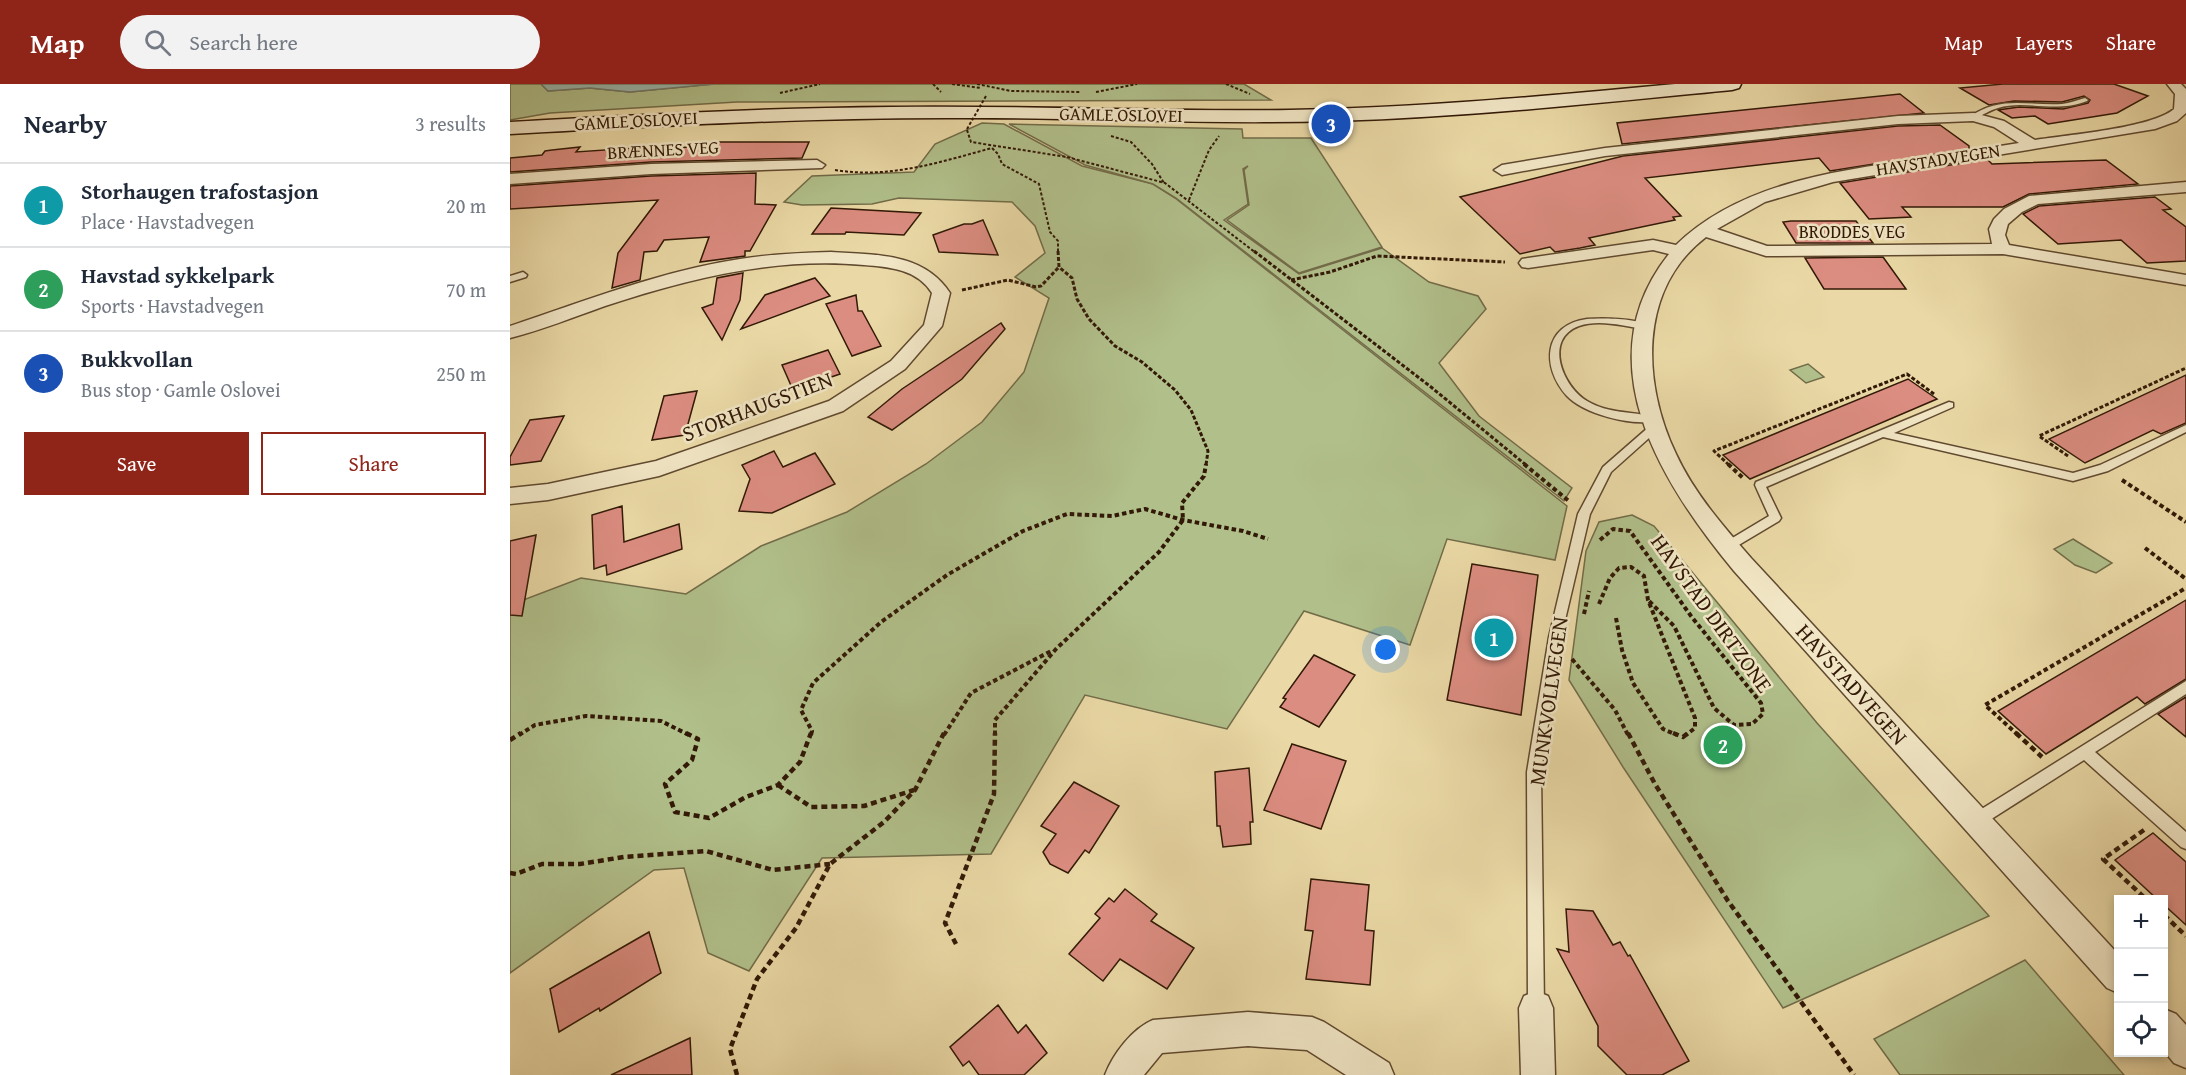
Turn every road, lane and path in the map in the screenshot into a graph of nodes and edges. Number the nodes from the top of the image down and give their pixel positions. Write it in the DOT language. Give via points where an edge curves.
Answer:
graph roads {
  1 [pos="952,84"];
  2 [pos="977,84"];
  3 [pos="988,84"];
  4 [pos="1137,84"];
  5 [pos="1226,84"];
  6 [pos="1732,84"];
  7 [pos="2174,84"];
  8 [pos="984,88"];
  9 [pos="1083,92"];
  10 [pos="1094,93"];
  11 [pos="1253,96"];
  12 [pos="2085,100"];
  13 [pos="1974,117"];
  14 [pos="510,128"];
  15 [pos="1220,132"];
  16 [pos="1109,136"];
  17 [pos="2033,145"];
  18 [pos="992,148"];
  19 [pos="817,165"];
  20 [pos="1502,170"];
  21 [pos="510,179"];
  22 [pos="1165,183"];
  23 [pos="2186,187"];
  24 [pos="1189,200"];
  25 [pos="1705,231"];
  26 [pos="2003,249"];
  27 [pos="1680,251"];
  28 [pos="1528,263"];
  29 [pos="1059,267"];
  30 [pos="523,275"];
  31 [pos="510,279"];
  32 [pos="1291,280"];
  33 [pos="2186,280"];
  34 [pos="941,293"];
  35 [pos="1644,326"];
  36 [pos="510,332"];
  37 [pos="2186,368"];
  38 [pos="1948,405"];
  39 [pos="1653,423"];
  40 [pos="2186,428"];
  41 [pos="1880,433"];
  42 [pos="2104,468"];
  43 [pos="2091,471"];
  44 [pos="1760,484"];
  45 [pos="510,496"];
  46 [pos="1584,514"];
  47 [pos="1183,520"];
  48 [pos="2186,522"];
  49 [pos="1268,539"];
  50 [pos="1728,546"];
  51 [pos="1598,548"];
  52 [pos="2145,548"];
  53 [pos="2186,579"];
  54 [pos="1591,580"];
  55 [pos="2186,588"];
  56 [pos="1648,600"];
  57 [pos="1599,604"];
  58 [pos="1584,614"];
  59 [pos="1616,618"];
  60 [pos="1555,637"];
  61 [pos="1056,649"];
  62 [pos="2186,687"];
  63 [pos="510,740"];
  64 [pos="2084,751"];
  65 [pos="2056,769"];
  66 [pos="778,785"];
  67 [pos="915,790"];
  68 [pos="2160,819"];
  69 [pos="1977,820"];
  70 [pos="2186,842"];
  71 [pos="831,864"];
  72 [pos="510,873"];
  73 [pos="2142,895"];
  74 [pos="2168,920"];
  75 [pos="2186,936"];
  76 [pos="956,944"];
  77 [pos="2114,972"];
  78 [pos="1536,1008"];
  79 [pos="2168,1031"];
  80 [pos="2186,1051"];
  81 [pos="737,1075"];
  82 [pos="1122,1075"];
  83 [pos="1377,1075"];
  84 [pos="1538,1075"];
  85 [pos="1854,1075"];
  1 -- 8 [label="path"];
  2 -- 8 [label="path"];
  3 -- 8 [label="path"];
  4 -- 10 [label="path"];
  5 -- 11 [label="path"];
  6 -- 14 [label="street, GAMLE OSLOVEI" via="1334,115 794,113"];
  7 -- 17 [label="street, HAVSTADVEGEN" via="2182,93 2181,110 2172,118 2150,126"];
  8 -- 9 [label="path"];
  8 -- 18 [label="path, bridge" via="986,96 967,129 971,142"];
  12 -- 13 [label="lane" via="2057,107 1998,105"];
  13 -- 17 [label="street" via="1999,124"];
  13 -- 20 [label="street" via="1898,120 1640,148"];
  15 -- 24 [label="path"];
  16 -- 22 [label="path" via="1131,142"];
  17 -- 25 [label="street, HAVSTADVEGEN" via="1842,175 1739,209"];
  18 -- 19 [label="path" via="907,171 849,173"];
  18 -- 22 [label="path" via="1034,151"];
  18 -- 29 [label="path" via="1002,164 1039,184 1050,232 1058,241"];
  19 -- 21 [label="street, BRÆNNES VEG" via="651,168"];
  22 -- 24 [label="path"];
  23 -- 26 [label="street" via="2035,199 2000,221 1997,234"];
  24 -- 32 [label="path"];
  25 -- 26 [label="street, BRODDES VEG" via="1766,251"];
  25 -- 27 [label="street, HAVSTADVEGEN"];
  26 -- 33 [label="street, BRODDES VEG"];
  27 -- 28 [label="street" via="1653,245"];
  27 -- 35 [label="street, HAVSTADVEGEN" via="1658,283"];
  28 -- 32 [label="path" via="1377,256"];
  29 -- 34 [label="path" via="1041,286 1008,280"];
  29 -- 47 [label="path" via="1072,278 1077,298 1089,319 1115,346 1142,362 1175,390 1191,410 1208,451 1204,476 1182,503"];
  30 -- 31 [label="lane"];
  32 -- 46 [label="path" via="1431,387"];
  34 -- 36 [label="street" via="934,280 908,266 860,258 770,259 716,268"];
  34 -- 45 [label="street, STORHAUGSTIEN" via="933,326 898,365 836,405 659,468 548,492"];
  35 -- 39 [label="street, HAVSTADVEGEN" via="1641,369"];
  35 -- 39 [label="lane" via="1601,321 1565,328 1557,339 1556,361 1564,388 1579,401 1621,418"];
  37 -- 43 [label="path" via="2039,436"];
  38 -- 41 [label="lane"];
  38 -- 44 [label="path" via="1907,374 1714,452 1753,488"];
  39 -- 46 [label="lane, MUNKVOLLVEGEN" via="1607,470"];
  39 -- 50 [label="street, HAVSTADVEGEN" via="1695,504"];
  40 -- 42 [label="lane"];
  41 -- 43 [label="lane" via="2073,477"];
  41 -- 44 [label="lane"];
  42 -- 43 [label="lane"];
  42 -- 48 [label="path"];
  44 -- 50 [label="lane" via="1775,518"];
  46 -- 60 [label="lane, MUNKVOLLVEGEN"];
  47 -- 49 [label="path"];
  47 -- 61 [label="path" via="1159,552"];
  47 -- 66 [label="path" via="1145,509 1112,516 1067,514 1023,531 947,575 881,622 813,683 801,710 812,731 800,762"];
  50 -- 69 [label="street, HAVSTADVEGEN"];
  51 -- 56 [label="path, HAVSTAD DIRTZONE" via="1608,529 1630,531 1761,703 1762,714 1752,724 1734,724 1714,708 1674,626"];
  52 -- 53 [label="path"];
  54 -- 58 [label="path"];
  55 -- 65 [label="path" via="1985,705"];
  56 -- 57 [label="path, HAVSTAD DIRTZONE" via="1644,576 1631,567 1619,568 1610,578"];
  56 -- 59 [label="path, HAVSTAD DIRTZONE" via="1695,718 1695,728 1683,737 1663,729 1633,683"];
  60 -- 78 [label="lane, MUNKVOLLVEGEN" via="1534,772"];
  60 -- 85 [label="path" via="1615,710 1655,784 1728,901"];
  61 -- 67 [label="path" via="971,693 947,728"];
  61 -- 76 [label="path" via="994,720 994,794 945,923"];
  62 -- 64 [label="lane"];
  63 -- 66 [label="path" via="535,724 586,716 661,721 698,739 692,760 665,784 675,812 709,818"];
  64 -- 65 [label="lane"];
  64 -- 68 [label="lane"];
  65 -- 69 [label="lane"];
  66 -- 67 [label="path" via="812,807 864,806"];
  67 -- 71 [label="path" via="884,822"];
  68 -- 70 [label="lane"];
  68 -- 73 [label="path" via="2103,859"];
  69 -- 77 [label="street, HAVSTADVEGEN"];
  71 -- 72 [label="path" via="773,870 706,851 580,864 542,864"];
  71 -- 81 [label="path" via="796,928 756,979 730,1049"];
  74 -- 75 [label="path"];
  78 -- 84 [label="street, MUNKVOLLVEGEN"];
  79 -- 80 [label="street"];
  82 -- 83 [label="street" via="1153,1038 1248,1029 1312,1034"];
}
